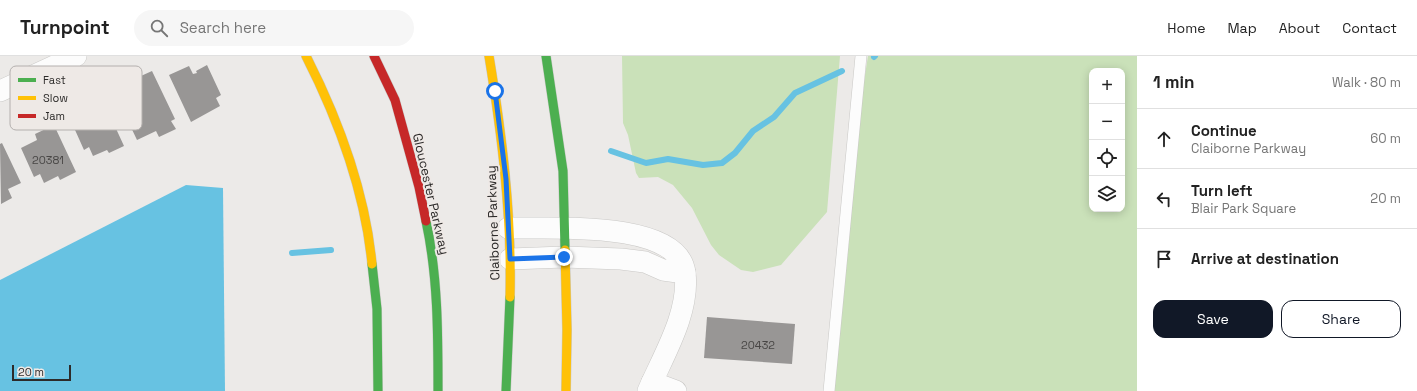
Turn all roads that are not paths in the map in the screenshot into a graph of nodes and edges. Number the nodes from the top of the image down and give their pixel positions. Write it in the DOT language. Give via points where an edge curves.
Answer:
graph roads {
  1 [pos="76,56"];
  2 [pos="306,56"];
  3 [pos="374,56"];
  4 [pos="489,56"];
  5 [pos="546,56"];
  6 [pos="861,56"];
  7 [pos="54,66"];
  8 [pos="10,86"];
  9 [pos="0,91"];
  10 [pos="508,228"];
  11 [pos="565,229"];
  12 [pos="564,257"];
  13 [pos="510,259"];
  14 [pos="685,274"];
  15 [pos="650,387"];
  16 [pos="378,391"];
  17 [pos="438,391"];
  18 [pos="506,391"];
  19 [pos="566,391"];
  20 [pos="676,391"];
  21 [pos="829,391"];
  1 -- 7 [label="street"];
  2 -- 16 [label="main road" via="345,142 365,217 378,309"];
  3 -- 17 [label="main road, Gloucester Parkway" via="395,100 434,252 438,310"];
  4 -- 10 [label="main road, Claiborne Parkway" via="506,179"];
  5 -- 11 [label="main road" via="563,171"];
  6 -- 21 [label="lane"];
  8 -- 9 [label="street"];
  10 -- 11 [label="street"];
  10 -- 13 [label="main road, Claiborne Parkway"];
  11 -- 12 [label="main road"];
  11 -- 14 [label="street" via="634,233 659,242 672,250 682,261"];
  12 -- 13 [label="street"];
  12 -- 14 [label="street" via="645,262 663,270"];
  12 -- 19 [label="main road"];
  13 -- 18 [label="main road, Claiborne Parkway"];
  14 -- 15 [label="street" via="679,319"];
  15 -- 20 [label="street"];
}
